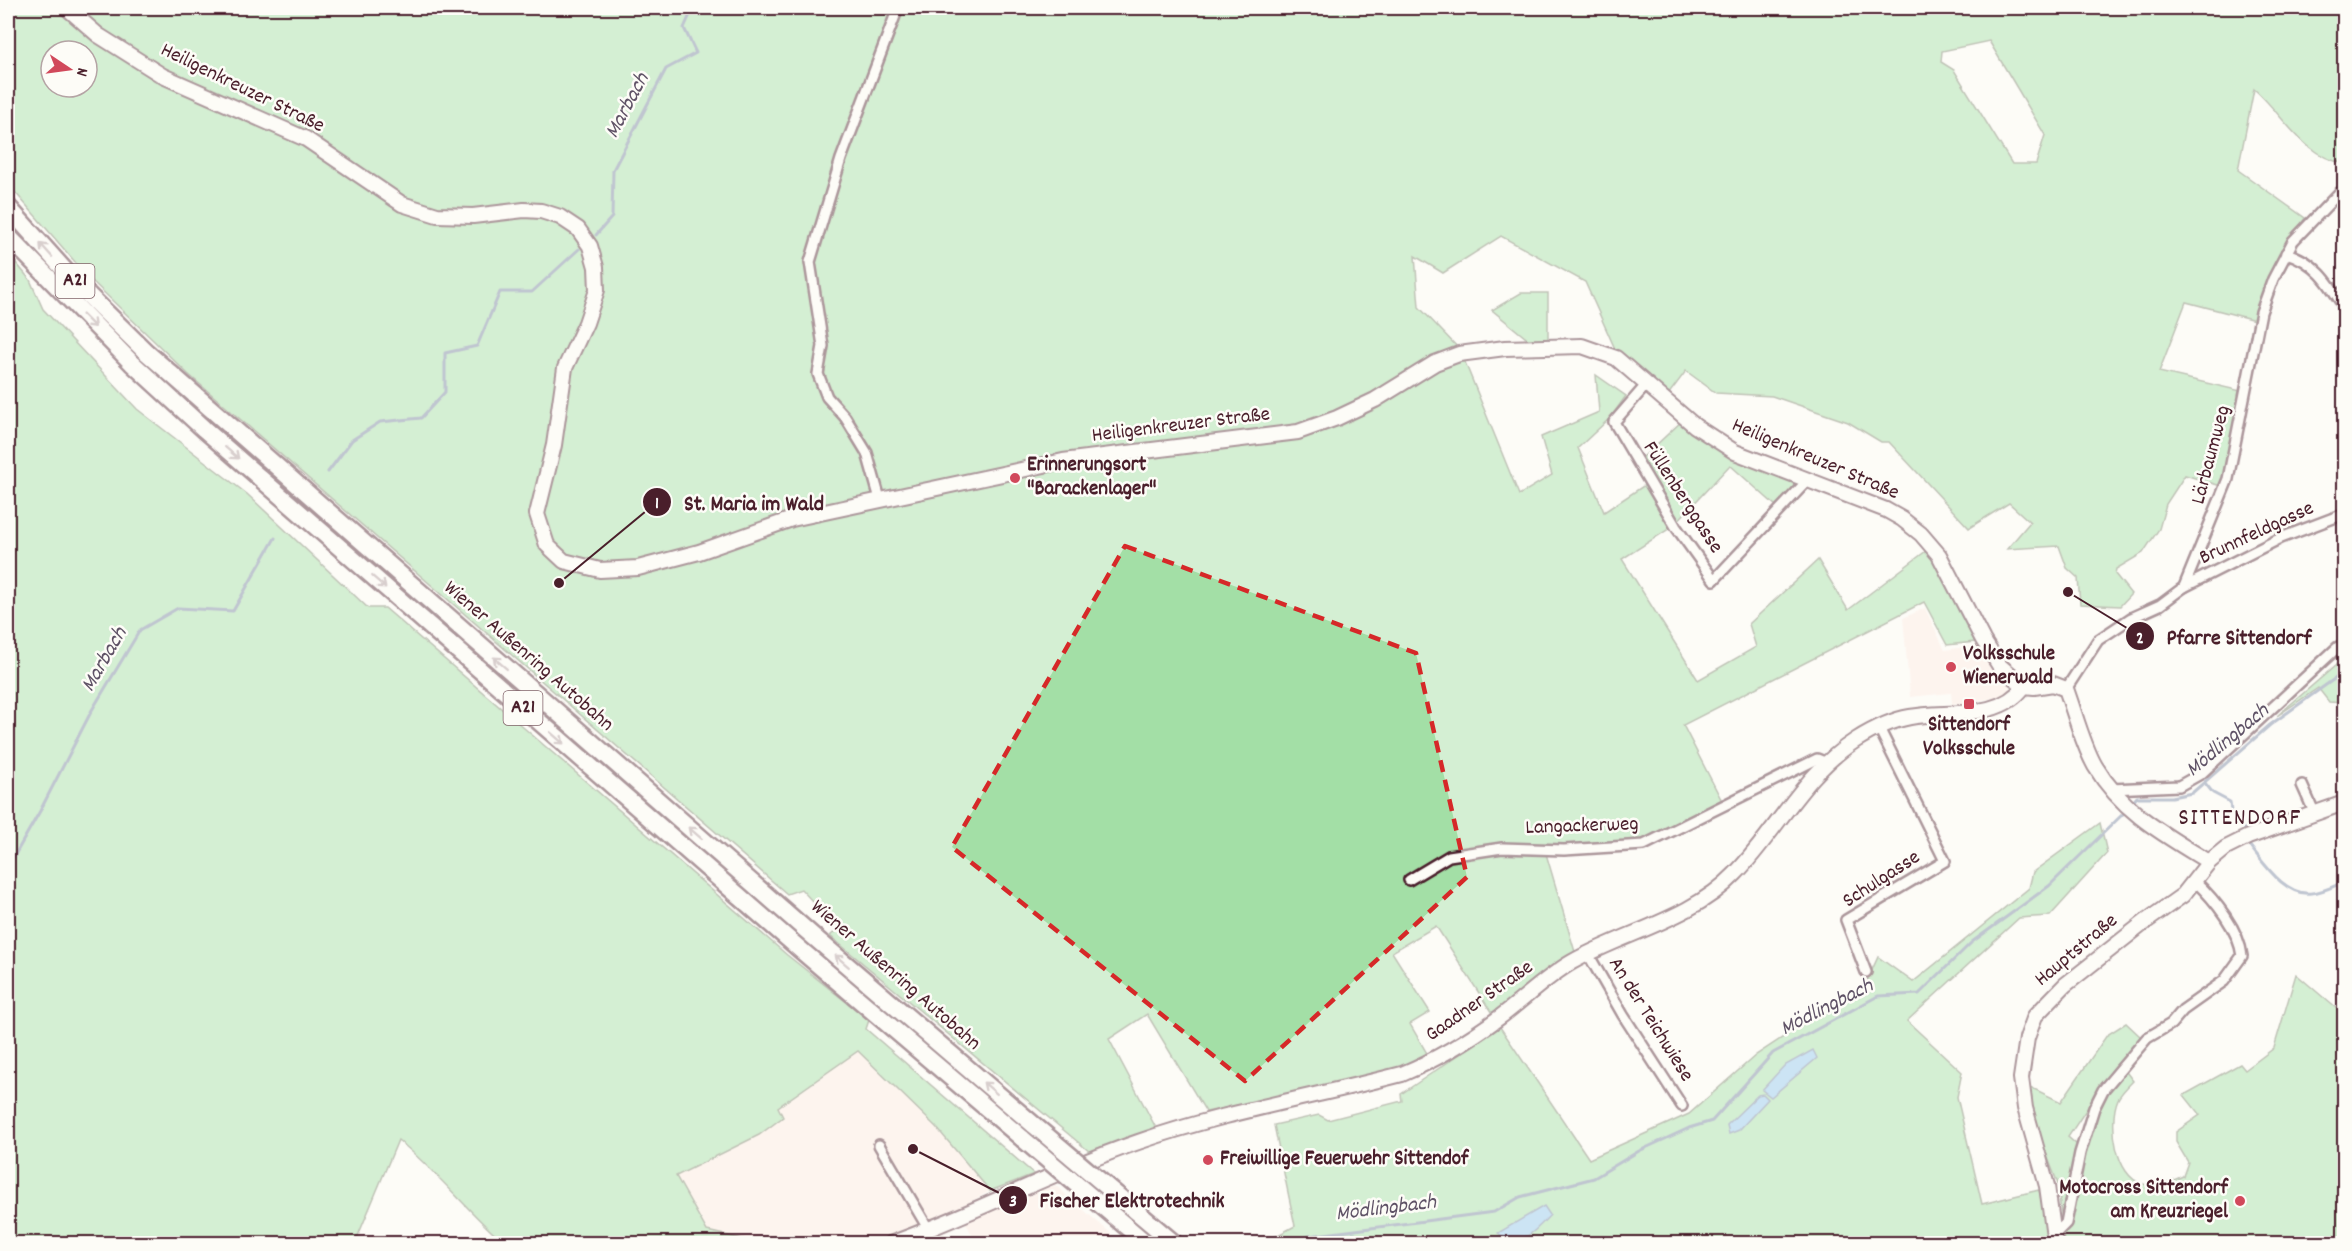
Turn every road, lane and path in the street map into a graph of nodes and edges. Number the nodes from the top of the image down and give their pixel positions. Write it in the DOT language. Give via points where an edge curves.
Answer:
graph roads {
  1 [pos="67,8"];
  2 [pos="898,8"];
  3 [pos="2339,193"];
  4 [pos="8,207"];
  5 [pos="8,236"];
  6 [pos="2286,253"];
  7 [pos="2344,307"];
  8 [pos="1647,384"];
  9 [pos="1808,480"];
  10 [pos="880,499"];
  11 [pos="2344,514"];
  12 [pos="2184,587"];
  13 [pos="2338,647"];
  14 [pos="2024,686"];
  15 [pos="2066,689"];
  16 [pos="1879,728"];
  17 [pos="1822,761"];
  18 [pos="2302,785"];
  19 [pos="2111,789"];
  20 [pos="2344,803"];
  21 [pos="2315,814"];
  22 [pos="2210,862"];
  23 [pos="1409,880"];
  24 [pos="2196,882"];
  25 [pos="1588,954"];
  26 [pos="1866,972"];
  27 [pos="1682,1106"];
  28 [pos="879,1145"];
  29 [pos="929,1230"];
  30 [pos="2054,1239"];
  31 [pos="890,1244"];
  32 [pos="1147,1244"];
  33 [pos="1174,1244"];
  1 -- 10 [label="main road, Heiligenkreuzer Straße" via="98,35 163,76 306,140 402,204 437,215 542,211 578,229 590,246 597,290 565,368 554,445 537,514 547,545 564,561 600,570 638,568 699,552 792,519"];
  2 -- 10 [label="street" via="841,159 810,262 823,346 818,374 827,398 845,417 867,453"];
  3 -- 6 [label="street, Lärbaumweg"];
  33 -- 4 [label="highway, Wiener Außenring Autobahn / A21, one-way, bridge" via="805,929 155,360 76,283"];
  5 -- 32 [label="highway, Wiener Außenring Autobahn / A21, one-way, bridge" via="132,363 196,422 802,951"];
  6 -- 7 [label="street" via="2303,257"];
  6 -- 12 [label="street, Lärbaumweg" via="2261,312 2228,479"];
  8 -- 9 [label="main road, Heiligenkreuzer Straße" via="1735,452"];
  8 -- 9 [label="street, Füllenberggasse" via="1614,422 1676,527 1714,579"];
  8 -- 10 [label="main road, Heiligenkreuzer Straße" via="1616,358 1582,346 1483,350 1435,363 1375,400 1298,432 1063,461"];
  9 -- 14 [label="main road, Heiligenkreuzer Straße" via="1886,510 1921,534 1939,555 1990,652"];
  11 -- 12 [label="street, Brunnfeldgasse" via="2281,538"];
  12 -- 15 [label="street" via="2098,640"];
  13 -- 19 [label="street" via="2202,773 2180,786"];
  14 -- 15 [label="main road" via="2053,684"];
  14 -- 16 [label="main road, Gaadner Straße" via="2017,697 1971,713 1908,717"];
  15 -- 19 [label="main road" via="2094,764"];
  16 -- 17 [label="main road, Gaadner Straße"];
  16 -- 26 [label="street, Schulgasse" via="1945,861 1846,920"];
  17 -- 23 [label="street, Langackerweg" via="1644,845 1564,850 1502,848 1449,856"];
  17 -- 25 [label="main road, Gaadner Straße" via="1735,874 1703,901"];
  18 -- 21 [label="street"];
  19 -- 22 [label="main road" via="2146,823"];
  20 -- 21 [label="main road, Hauptstraße"];
  21 -- 22 [label="main road, Hauptstraße" via="2248,837"];
  22 -- 24 [label="main road, Hauptstraße"];
  24 -- 30 [label="main road, Hauptstraße" via="2065,985 2036,1016 2026,1038 2021,1078 2025,1108 2047,1186"];
  24 -- 30 [label="street" via="2240,943 2242,956 2224,981 2183,1010 2171,1024 2147,1038 2103,1090 2080,1153 2066,1223"];
  25 -- 27 [label="street, An der Teichwiese"];
  25 -- 29 [label="main road, Gaadner Straße" via="1468,1040 1402,1074 1190,1125 1135,1143"];
  28 -- 29 [label="street"];
  29 -- 31 [label="main road, Gaadner Straße"];
}
